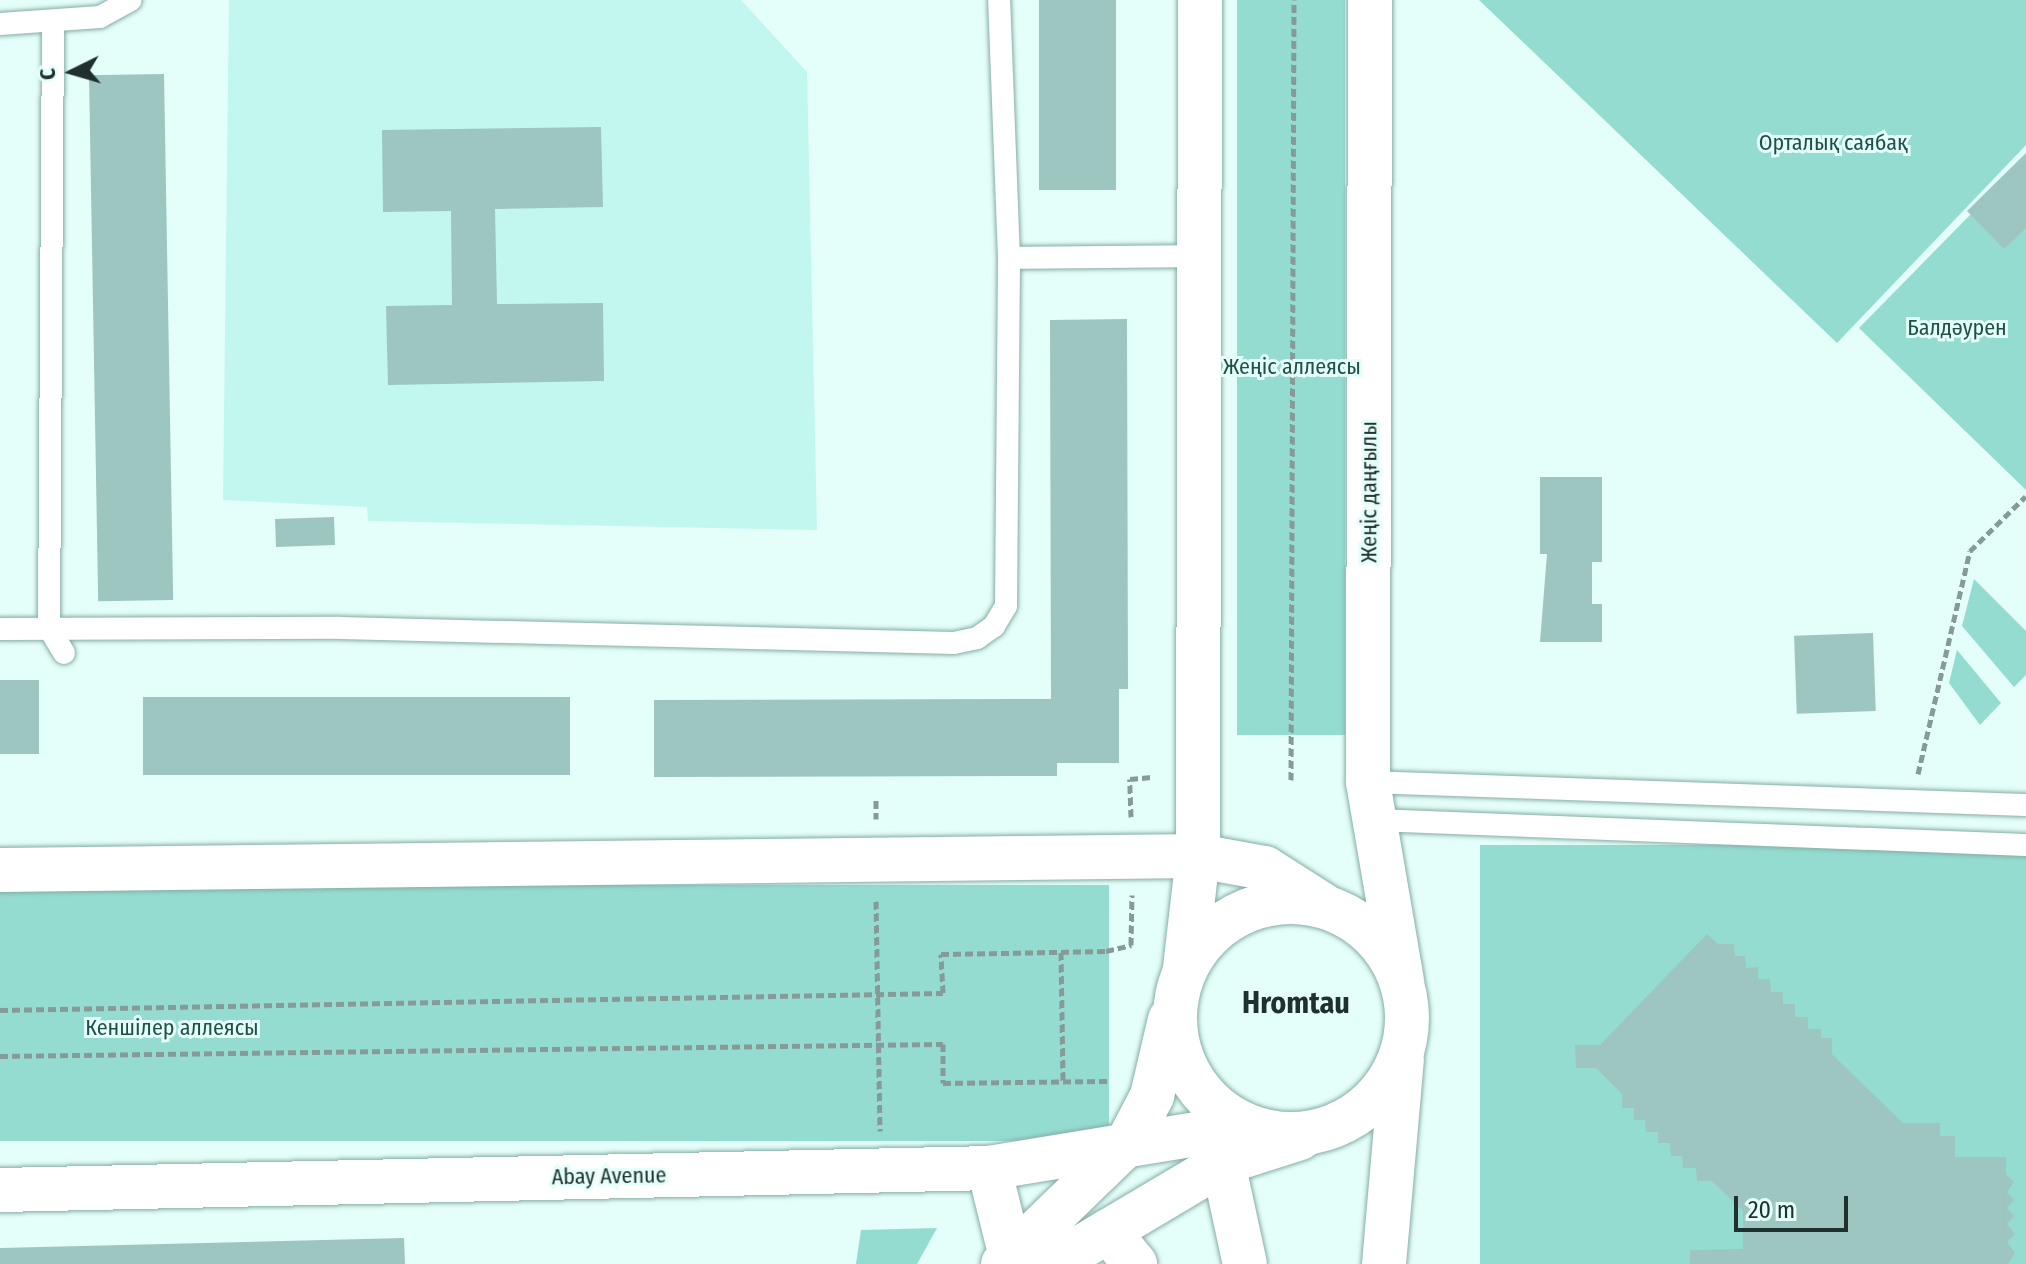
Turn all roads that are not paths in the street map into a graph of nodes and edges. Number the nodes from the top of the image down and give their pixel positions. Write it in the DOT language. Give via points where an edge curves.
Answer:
graph roads {
  1 [pos="131,0"];
  2 [pos="999,0"];
  3 [pos="1200,0"];
  4 [pos="1370,0"];
  5 [pos="0,24"];
  6 [pos="53,24"];
  7 [pos="1200,256"];
  8 [pos="1009,258"];
  9 [pos="49,628"];
  10 [pos="0,629"];
  11 [pos="64,653"];
  12 [pos="1372,801"];
  13 [pos="2026,805"];
  14 [pos="2026,845"];
  15 [pos="1198,856"];
  16 [pos="0,870"];
  17 [pos="1323,905"];
  18 [pos="1402,981"];
  19 [pos="1180,985"];
  20 [pos="1403,1051"];
  21 [pos="1215,1130"];
  22 [pos="1318,1132"];
  23 [pos="1127,1144"];
  24 [pos="989,1168"];
  25 [pos="0,1190"];
  26 [pos="1121,1248"];
  27 [pos="1006,1259"];
  28 [pos="1053,1264"];
  29 [pos="1245,1264"];
  30 [pos="1384,1264"];
  1 -- 6 [label="lane" via="100,17"];
  2 -- 8 [label="lane"];
  3 -- 7 [label="street"];
  4 -- 12 [label="street, Жеңіс даңғылы"];
  5 -- 6 [label="lane"];
  6 -- 9 [label="lane"];
  7 -- 8 [label="lane"];
  7 -- 15 [label="street"];
  8 -- 9 [label="lane" via="1006,606 994,626 977,638 954,643 340,628"];
  9 -- 10 [label="lane"];
  9 -- 11 [label="lane"];
  12 -- 13 [label="lane"];
  12 -- 14 [label="lane"];
  12 -- 18 [label="street, Жеңіс даңғылы"];
  15 -- 16 [label="street"];
  15 -- 17 [label="street" via="1265,868"];
  15 -- 19 [label="street"];
  17 -- 18 [label="street" via="1357,921 1384,947"];
  17 -- 19 [label="street" via="1269,903 1229,918 1204,939"];
  18 -- 20 [label="street, Жеңіс даңғылы" via="1408,1016"];
  19 -- 21 [label="street" via="1179,1047"];
  19 -- 23 [label="street" via="1152,1096"];
  20 -- 22 [label="street" via="1388,1083 1369,1105"];
  20 -- 30 [label="street, Жеңіс даңғылы"];
  21 -- 22 [label="street"];
  21 -- 22 [label="street" via="1233,1120 1260,1131"];
  21 -- 23 [label="street, Abay Avenue"];
  21 -- 26 [label="street"];
  21 -- 29 [label="street"];
  23 -- 24 [label="street, Abay Avenue"];
  23 -- 27 [label="street"];
  24 -- 25 [label="street, Abay Avenue"];
  24 -- 27 [label="street"];
  26 -- 28 [label="street"];
}
